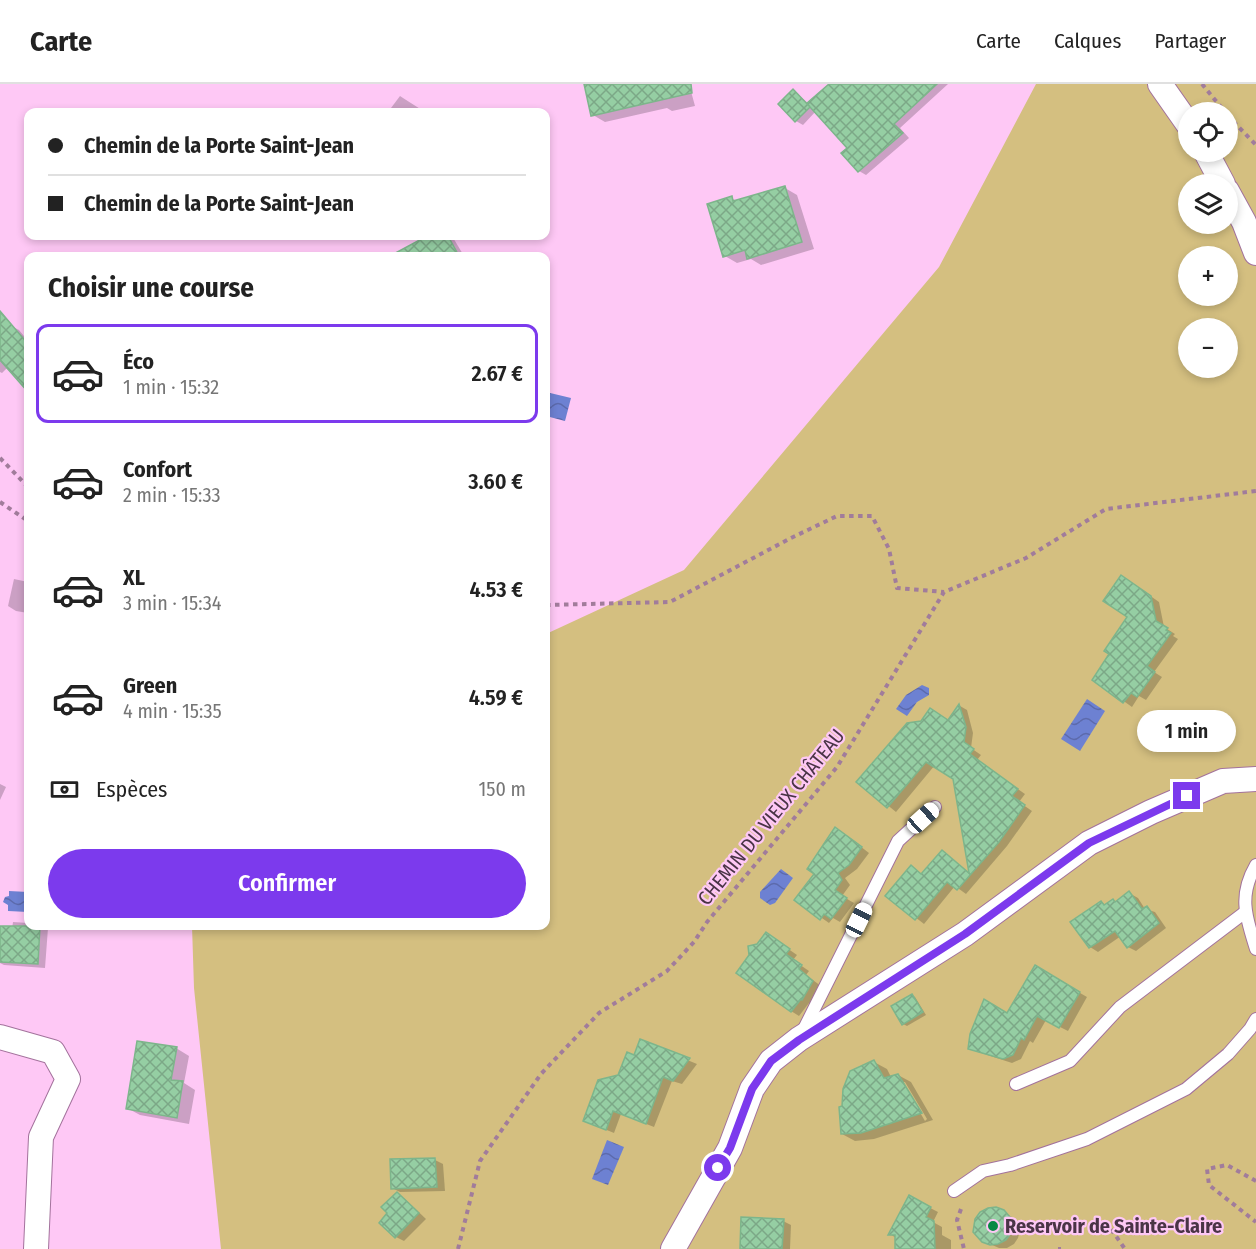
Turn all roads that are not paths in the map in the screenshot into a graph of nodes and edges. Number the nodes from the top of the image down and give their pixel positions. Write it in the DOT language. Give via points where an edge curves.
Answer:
graph roads {
  1 [pos="1160,84"];
  2 [pos="1178,110"];
  3 [pos="1238,211"];
  4 [pos="1256,253"];
  5 [pos="1256,779"];
  6 [pos="935,807"];
  7 [pos="1256,865"];
  8 [pos="1244,913"];
  9 [pos="1256,949"];
  10 [pos="1256,1019"];
  11 [pos="0,1037"];
  12 [pos="799,1040"];
  13 [pos="1016,1084"];
  14 [pos="954,1191"];
  15 [pos="36,1249"];
  16 [pos="673,1249"];
  1 -- 2 [label="street"];
  3 -- 4 [label="street"];
  5 -- 12 [label="street" via="1222,781 1089,843 965,934"];
  6 -- 12 [label="lane" via="898,841"];
  7 -- 8 [label="lane" via="1248,877"];
  8 -- 9 [label="lane"];
  8 -- 13 [label="lane" via="1120,1007 1070,1061"];
  10 -- 14 [label="lane" via="1228,1054 1186,1089 1087,1139 983,1171"];
  11 -- 15 [label="street" via="53,1052 68,1079 41,1137"];
  12 -- 16 [label="street" via="771,1061 752,1089 730,1148"];
}
